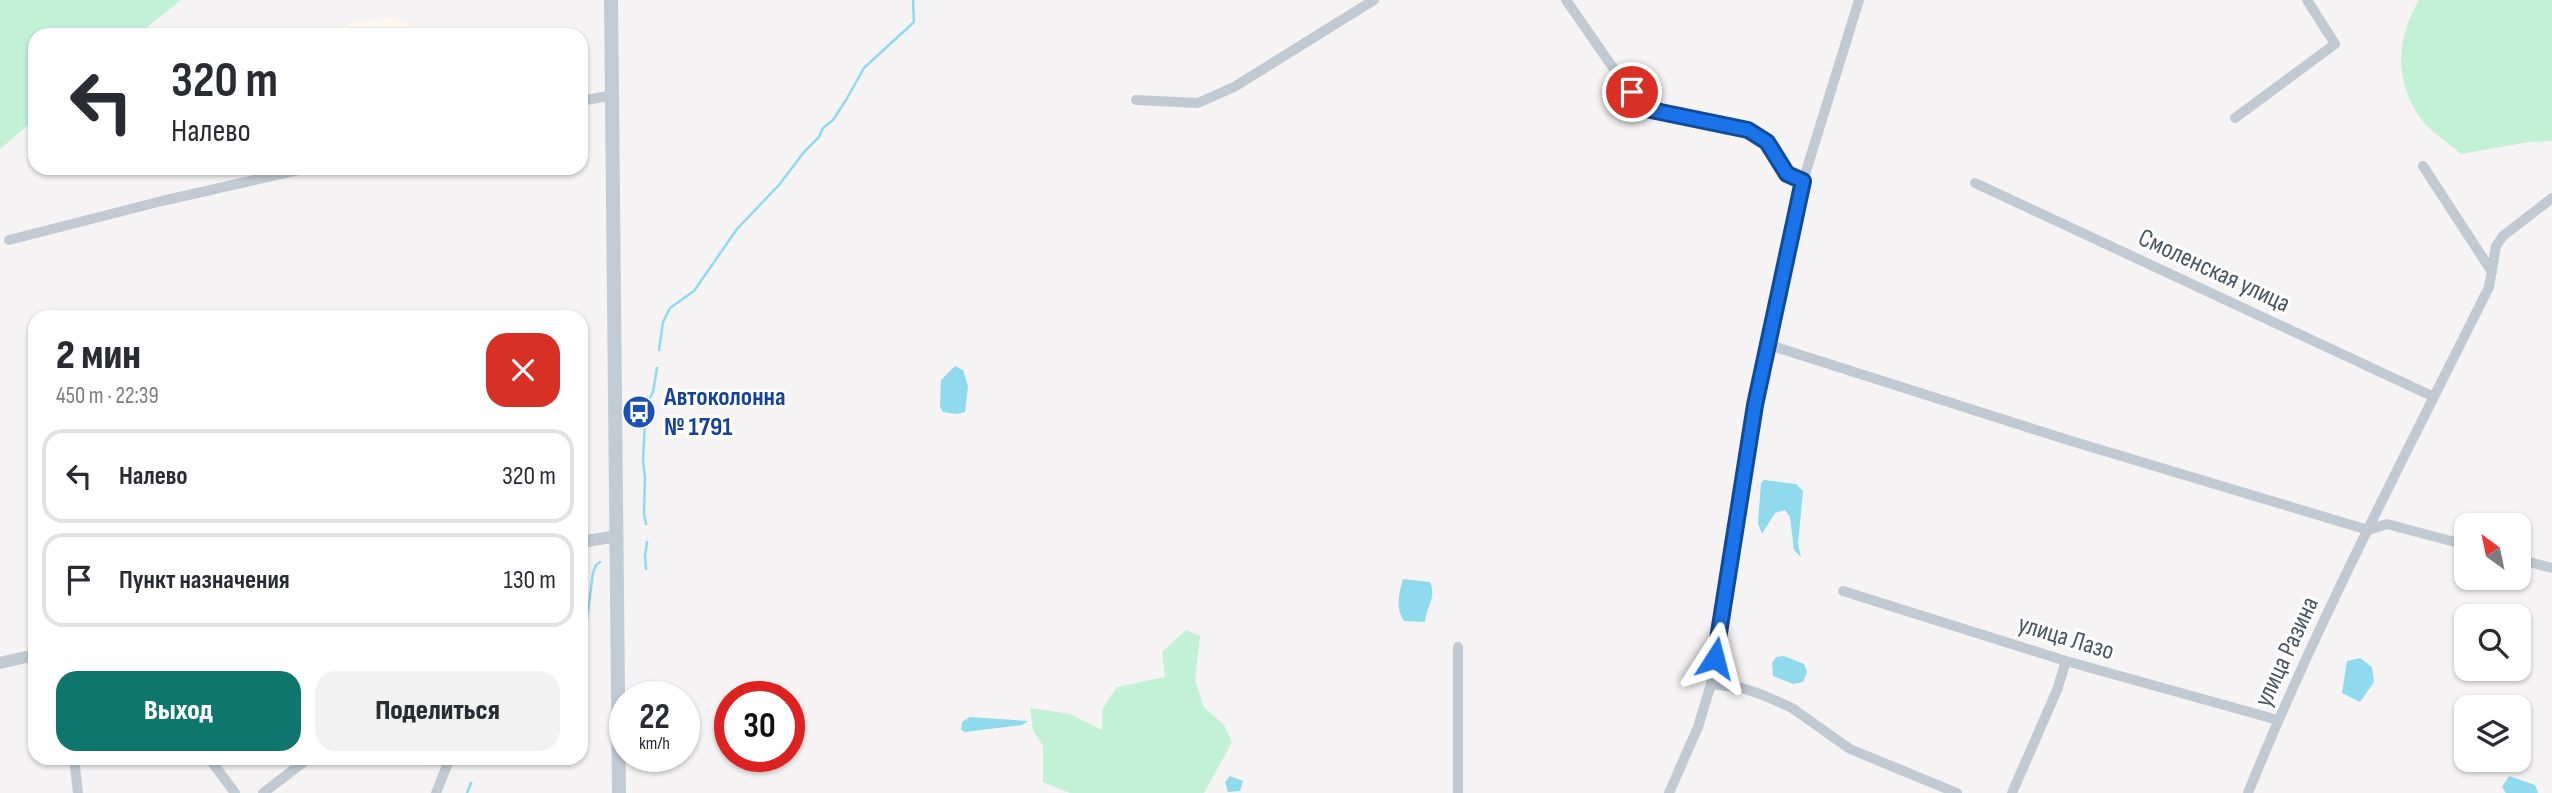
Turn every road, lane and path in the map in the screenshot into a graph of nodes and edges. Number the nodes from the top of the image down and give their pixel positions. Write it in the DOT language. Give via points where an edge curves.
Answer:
graph roads {
  1 [pos="611,0"];
  2 [pos="1374,0"];
  3 [pos="1566,0"];
  4 [pos="1859,0"];
  5 [pos="2307,0"];
  6 [pos="613,95"];
  7 [pos="588,100"];
  8 [pos="1136,100"];
  9 [pos="2235,118"];
  10 [pos="2423,166"];
  11 [pos="276,175"];
  12 [pos="1803,181"];
  13 [pos="1975,183"];
  14 [pos="2552,198"];
  15 [pos="9,240"];
  16 [pos="2492,272"];
  17 [pos="1766,344"];
  18 [pos="2434,397"];
  19 [pos="2368,530"];
  20 [pos="617,536"];
  21 [pos="588,541"];
  22 [pos="2454,542"];
  23 [pos="2531,562"];
  24 [pos="2552,568"];
  25 [pos="1843,591"];
  26 [pos="1458,647"];
  27 [pos="28,657"];
  28 [pos="2066,661"];
  29 [pos="0,663"];
  30 [pos="1711,684"];
  31 [pos="2278,720"];
  32 [pos="75,765"];
  33 [pos="214,765"];
  34 [pos="300,765"];
  35 [pos="444,765"];
  36 [pos="78,793"];
  37 [pos="234,793"];
  38 [pos="263,793"];
  39 [pos="436,793"];
  40 [pos="619,793"];
  41 [pos="1458,793"];
  42 [pos="1669,793"];
  43 [pos="1956,793"];
  44 [pos="2012,793"];
  45 [pos="2248,793"];
  1 -- 6 [label="main road"];
  2 -- 8 [label="street" via="1234,87 1198,103"];
  3 -- 12 [label="street" via="1646,109 1748,130 1767,142 1787,174"];
  4 -- 12 [label="street"];
  5 -- 9 [label="street" via="2335,44"];
  6 -- 7 [label="street"];
  6 -- 20 [label="main road"];
  10 -- 16 [label="street"];
  11 -- 15 [label="street"];
  12 -- 17 [label="street"];
  13 -- 18 [label="street, Смоленская улица"];
  14 -- 16 [label="street, улица Разина" via="2503,236 2496,246"];
  16 -- 18 [label="street, улица Разина"];
  17 -- 19 [label="street"];
  17 -- 30 [label="street"];
  18 -- 19 [label="street, улица Разина"];
  19 -- 22 [label="street" via="2386,524"];
  19 -- 31 [label="street, улица Разина"];
  20 -- 21 [label="street"];
  20 -- 40 [label="main road"];
  23 -- 24 [label="street"];
  25 -- 28 [label="street, улица Лазо"];
  26 -- 41 [label="street"];
  27 -- 29 [label="street"];
  28 -- 31 [label="street, улица Лазо"];
  28 -- 44 [label="street"];
  30 -- 42 [label="street"];
  30 -- 43 [label="street" via="1763,695 1792,708 1850,749"];
  31 -- 45 [label="street, улица Разина"];
  32 -- 36 [label="street"];
  33 -- 37 [label="street"];
  34 -- 38 [label="street"];
  35 -- 39 [label="street"];
}
